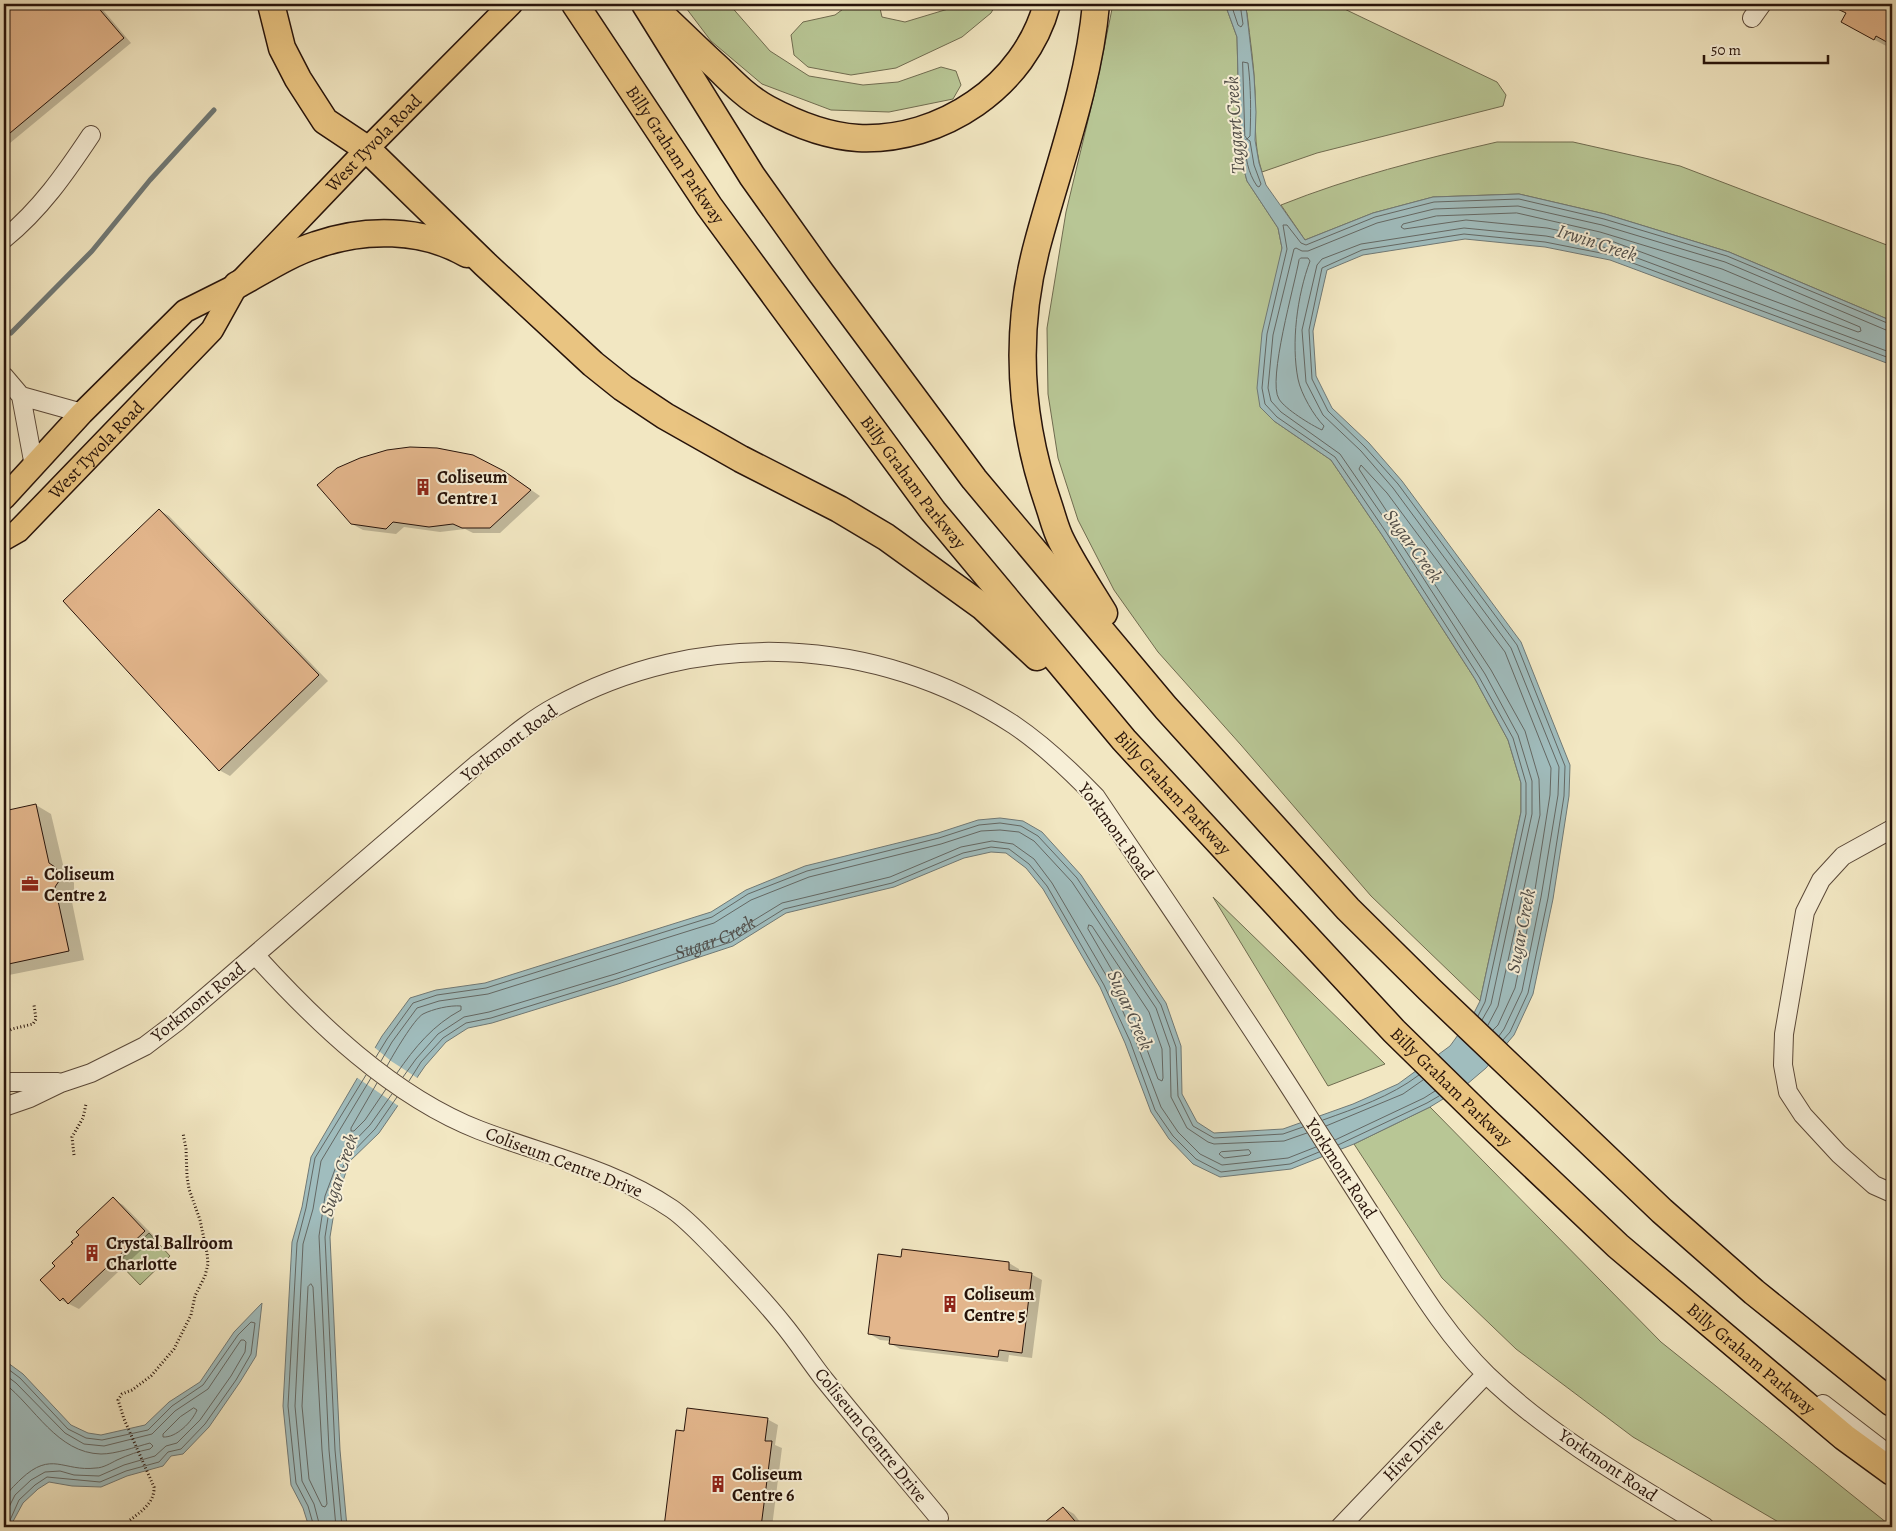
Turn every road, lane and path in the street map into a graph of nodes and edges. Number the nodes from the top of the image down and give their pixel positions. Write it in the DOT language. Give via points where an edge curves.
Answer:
graph roads {
  1 [pos="271,4"];
  2 [pos="575,4"];
  3 [pos="645,4"];
  4 [pos="650,4"];
  5 [pos="1047,4"];
  6 [pos="1096,4"];
  7 [pos="510,5"];
  8 [pos="91,135"];
  9 [pos="367,149"];
  10 [pos="4,239"];
  11 [pos="485,264"];
  12 [pos="237,285"];
  13 [pos="4,376"];
  14 [pos="21,396"];
  15 [pos="82,413"];
  16 [pos="34,466"];
  17 [pos="4,498"];
  18 [pos="4,539"];
  19 [pos="1166,708"];
  20 [pos="1124,740"];
  21 [pos="1892,828"];
  22 [pos="255,955"];
  23 [pos="34,1005"];
  24 [pos="4,1033"];
  25 [pos="4,1082"];
  26 [pos="61,1082"];
  27 [pos="86,1104"];
  28 [pos="4,1106"];
  29 [pos="183,1133"];
  30 [pos="74,1155"];
  31 [pos="1892,1193"];
  32 [pos="1736,1346"];
  33 [pos="1486,1374"];
  34 [pos="1892,1403"];
  35 [pos="1892,1457"];
  36 [pos="1892,1472"];
  37 [pos="939,1518"];
  38 [pos="130,1520"];
  39 [pos="1340,1527"];
  40 [pos="1705,1527"];
  1 -- 9 [label="highway" via="282,48 325,121"];
  2 -- 20 [label="highway, Billy Graham Parkway" via="709,206 927,504"];
  3 -- 19 [label="highway" via="752,176 974,480"];
  4 -- 5 [label="highway" via="745,94 768,109 814,130 857,138 901,135 930,127 990,93 1020,60"];
  6 -- 19 [label="highway" via="1084,76 1027,292 1022,336 1024,404 1032,449 1061,540"];
  7 -- 9 [label="main road, West Tyvola Road"];
  8 -- 10 [label="street" via="41,205"];
  9 -- 11 [label="highway"];
  9 -- 12 [label="main road, West Tyvola Road"];
  11 -- 12 [label="highway" via="460,249 432,240 404,234 356,235 314,246"];
  11 -- 20 [label="highway" via="623,388 673,421 886,537 983,607"];
  12 -- 15 [label="main road, West Tyvola Road" via="185,311"];
  12 -- 18 [label="main road, West Tyvola Road" via="212,330 18,531"];
  13 -- 14 [label="street"];
  14 -- 15 [label="street"];
  14 -- 16 [label="street"];
  15 -- 16 [label="main road, West Tyvola Road"];
  16 -- 17 [label="main road, West Tyvola Road"];
  19 -- 34 [label="highway" via="1348,908 1429,990 1662,1211 1754,1292"];
  20 -- 32 [label="highway, Billy Graham Parkway" via="1394,1031 1618,1246"];
  21 -- 31 [label="street" via="1844,856 1821,880 1805,912 1784,1034 1783,1065 1788,1092 1802,1116 1874,1185"];
  22 -- 26 [label="street, Yorkmont Road" via="145,1046 91,1073"];
  22 -- 33 [label="street, Yorkmont Road" via="476,765 521,730 576,696 619,678 671,663 736,652 797,652 850,658 912,675 972,701 1014,725 1063,762 1096,797 1446,1327"];
  22 -- 37 [label="street, Coliseum Centre Drive" via="335,1036 391,1080 442,1113 477,1129 616,1178 642,1190 686,1220 782,1323"];
  23 -- 24 [label="path" via="36,1019 33,1024"];
  25 -- 26 [label="street, Yorkmont Road"];
  26 -- 28 [label="street, Yorkmont Road" via="30,1098"];
  27 -- 30 [label="path" via="72,1137"];
  29 -- 38 [label="path" via="189,1189 207,1253 206,1270 191,1315 174,1349 151,1376 119,1397 118,1405 154,1487 150,1501"];
  32 -- 35 [label="street" via="1785,1374"];
  32 -- 36 [label="highway, Billy Graham Parkway" via="1844,1438"];
  33 -- 39 [label="street, Hive Drive"];
  33 -- 40 [label="street, Yorkmont Road" via="1560,1434 1620,1476"];
}
